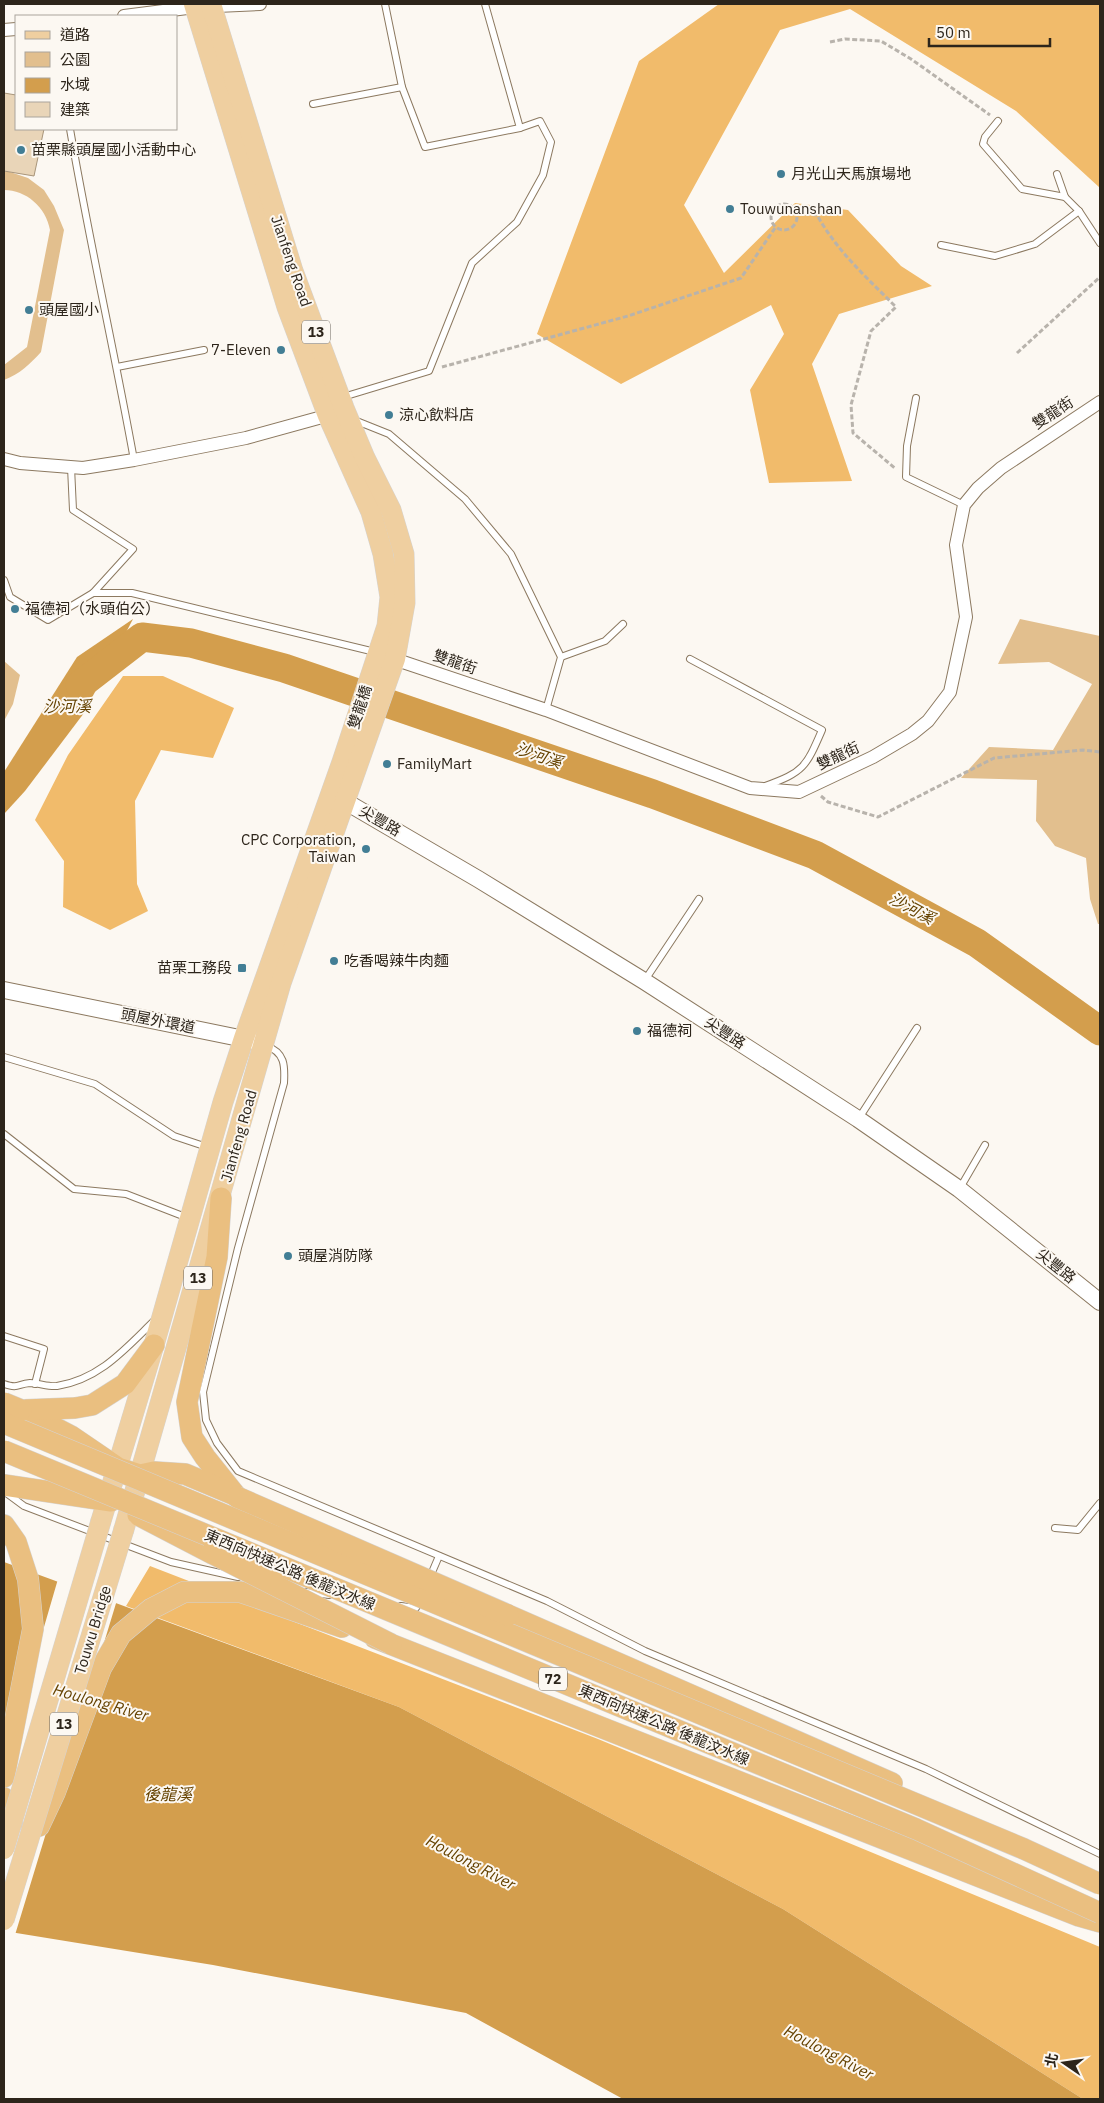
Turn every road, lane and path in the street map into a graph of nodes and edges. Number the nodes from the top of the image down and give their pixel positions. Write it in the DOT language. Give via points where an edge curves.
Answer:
graph roads {
  1 [pos="260,4"];
  2 [pos="385,4"];
  3 [pos="485,4"];
  4 [pos="203,6"];
  5 [pos="132,15"];
  6 [pos="830,42"];
  7 [pos="402,87"];
  8 [pos="313,104"];
  9 [pos="998,121"];
  10 [pos="520,128"];
  11 [pos="70,130"];
  12 [pos="1056,174"];
  13 [pos="1065,197"];
  14 [pos="1079,210"];
  15 [pos="798,213"];
  16 [pos="775,228"];
  17 [pos="1100,243"];
  18 [pos="940,245"];
  19 [pos="1100,277"];
  20 [pos="204,350"];
  21 [pos="1017,354"];
  22 [pos="117,367"];
  23 [pos="429,371"];
  24 [pos="916,398"];
  25 [pos="1100,402"];
  26 [pos="336,412"];
  27 [pos="4,459"];
  28 [pos="134,460"];
  29 [pos="71,467"];
  30 [pos="906,477"];
  31 [pos="964,505"];
  32 [pos="4,580"];
  33 [pos="93,593"];
  34 [pos="623,624"];
  35 [pos="387,656"];
  36 [pos="560,657"];
  37 [pos="690,659"];
  38 [pos="546,710"];
  39 [pos="1100,752"];
  40 [pos="350,763"];
  41 [pos="811,786"];
  42 [pos="761,787"];
  43 [pos="337,797"];
  44 [pos="699,898"];
  45 [pos="644,981"];
  46 [pos="4,990"];
  47 [pos="917,1028"];
  48 [pos="244,1038"];
  49 [pos="264,1045"];
  50 [pos="4,1057"];
  51 [pos="858,1119"];
  52 [pos="4,1133"];
  53 [pos="985,1144"];
  54 [pos="211,1148"];
  55 [pos="959,1189"];
  56 [pos="221,1198"];
  57 [pos="189,1218"];
  58 [pos="1100,1302"];
  59 [pos="162,1314"];
  60 [pos="4,1336"];
  61 [pos="154,1345"];
  62 [pos="4,1384"];
  63 [pos="35,1384"];
  64 [pos="13,1400"];
  65 [pos="4,1423"];
  66 [pos="4,1430"];
  67 [pos="4,1451"];
  68 [pos="118,1468"];
  69 [pos="140,1475"];
  70 [pos="7,1488"];
  71 [pos="237,1497"];
  72 [pos="108,1499"];
  73 [pos="1100,1503"];
  74 [pos="127,1520"];
  75 [pos="4,1526"];
  76 [pos="1055,1528"];
  77 [pos="439,1556"];
  78 [pos="391,1644"];
  79 [pos="4,1777"];
  80 [pos="4,1798"];
  81 [pos="12,1823"];
  82 [pos="1024,1848"];
  83 [pos="4,1849"];
  84 [pos="1100,1854"];
  85 [pos="22,1860"];
  86 [pos="1100,1884"];
  87 [pos="1100,1913"];
  88 [pos="4,1920"];
  89 [pos="1100,1922"];
  1 -- 4 [label="street"];
  2 -- 7 [label="lane"];
  3 -- 10 [label="lane"];
  4 -- 5 [label="street"];
  4 -- 26 [label="main road, Jianfeng Road / 13" via="287,307"];
  6 -- 9 [label="path" via="845,38 881,41"];
  7 -- 8 [label="lane"];
  7 -- 10 [label="lane" via="425,147"];
  9 -- 13 [label="lane" via="983,144 1022,189"];
  10 -- 23 [label="lane" via="540,121 551,142 543,176 517,222 472,263"];
  11 -- 22 [label="lane"];
  12 -- 13 [label="lane"];
  13 -- 14 [label="lane"];
  14 -- 17 [label="lane"];
  14 -- 18 [label="lane" via="1035,244 995,256"];
  15 -- 16 [label="path" via="793,226 784,230"];
  15 -- 16 [label="path" via="791,205 779,204 772,210 770,218"];
  15 -- 30 [label="path" via="817,215 829,236 853,265 896,307 872,331 851,405 853,433"];
  16 -- 23 [label="path" via="741,278 628,316"];
  19 -- 21 [label="path"];
  20 -- 22 [label="lane"];
  22 -- 28 [label="lane"];
  23 -- 26 [label="lane" via="342,395"];
  24 -- 30 [label="lane" via="907,446"];
  25 -- 31 [label="street, 雙龍街" via="1001,468"];
  26 -- 28 [label="street" via="246,438"];
  26 -- 35 [label="main road, Jianfeng Road / 13" via="383,554 390,598"];
  26 -- 36 [label="lane" via="389,434 465,499 511,554"];
  27 -- 29 [label="street"];
  28 -- 29 [label="street"];
  29 -- 33 [label="lane" via="73,510 133,548"];
  30 -- 31 [label="lane"];
  31 -- 41 [label="street, 雙龍街" via="956,545 966,617 950,692 928,721 912,734 873,757"];
  32 -- 33 [label="lane" via="10,597 48,620"];
  33 -- 35 [label="lane" via="132,593 159,598"];
  34 -- 36 [label="lane" via="605,641"];
  35 -- 38 [label="street, 雙龍街"];
  35 -- 40 [label="main road, 雙龍橋 / 13"];
  36 -- 38 [label="lane"];
  37 -- 42 [label="lane" via="822,730 808,763 787,778"];
  38 -- 42 [label="street, 雙龍街" via="750,788"];
  39 -- 41 [label="path" via="1083,750 994,758 878,817 828,802"];
  40 -- 43 [label="main road, Jianfeng Road / 13"];
  41 -- 42 [label="street, 雙龍街" via="799,792"];
  43 -- 45 [label="street, 尖豐路"];
  43 -- 48 [label="main road, Jianfeng Road / 13"];
  43 -- 49 [label="main road, Jianfeng Road / 13"];
  44 -- 45 [label="lane"];
  45 -- 51 [label="street, 尖豐路"];
  46 -- 48 [label="street, 頭屋外環道"];
  47 -- 51 [label="lane"];
  48 -- 49 [label="street, 頭屋外環道"];
  48 -- 54 [label="main road, Jianfeng Road / 13"];
  49 -- 56 [label="main road, Jianfeng Road / 13"];
  49 -- 77 [label="lane" via="276,1049 285,1063 284,1083 238,1248 203,1392 206,1420 217,1443 238,1470"];
  50 -- 54 [label="lane" via="95,1084 174,1136"];
  51 -- 55 [label="street, 尖豐路"];
  52 -- 57 [label="lane" via="74,1189 126,1194"];
  53 -- 55 [label="lane"];
  54 -- 57 [label="main road, Jianfeng Road / 13"];
  55 -- 58 [label="street, 尖豐路"];
  56 -- 69 [label="main road, Jianfeng Road / 13"];
  56 -- 71 [label="highway" via="217,1257 187,1402 192,1437"];
  57 -- 59 [label="main road, Jianfeng Road / 13"];
  59 -- 61 [label="main road, Jianfeng Road / 13"];
  59 -- 63 [label="lane" via="109,1365 86,1378 55,1386"];
  60 -- 63 [label="lane" via="44,1349"];
  61 -- 64 [label="highway" via="125,1384 92,1405"];
  61 -- 68 [label="main road, Jianfeng Road / 13"];
  62 -- 64 [label="lane"];
  63 -- 64 [label="lane" via="28,1383"];
  64 -- 66 [label="lane"];
  64 -- 68 [label="highway"];
  65 -- 82 [label="highway, 東西向快速公路 後龍汶水線 / 72, bridge"];
  67 -- 87 [label="highway, 東西向快速公路 後龍汶水線 / 72, bridge" via="916,1829"];
  68 -- 69 [label="highway"];
  68 -- 72 [label="main road, Jianfeng Road / 13"];
  69 -- 71 [label="highway" via="154,1472 186,1474"];
  69 -- 74 [label="main road, Jianfeng Road / 13"];
  70 -- 72 [label="highway"];
  70 -- 77 [label="lane" via="24,1506 171,1562 309,1592 416,1608"];
  71 -- 82 [label="highway, bridge" via="969,1815"];
  72 -- 74 [label="highway"];
  72 -- 81 [label="main road, Touwu Bridge / 13, bridge"];
  73 -- 76 [label="lane" via="1078,1530"];
  74 -- 78 [label="highway, bridge" via="211,1553"];
  74 -- 85 [label="main road, Touwu Bridge / 13, bridge"];
  75 -- 79 [label="highway" via="16,1542 28,1579 33,1629"];
  77 -- 84 [label="lane" via="547,1601 646,1651 926,1769"];
  78 -- 85 [label="highway, bridge" via="241,1592 184,1592 150,1609 120,1634 101,1668 55,1792"];
  78 -- 89 [label="highway"];
  80 -- 81 [label="highway"];
  81 -- 83 [label="main road, Touwu Bridge / 13, bridge"];
  82 -- 86 [label="highway, 東西向快速公路 後龍汶水線 / 72, bridge"];
  85 -- 88 [label="main road, Touwu Bridge / 13, bridge"];
}
